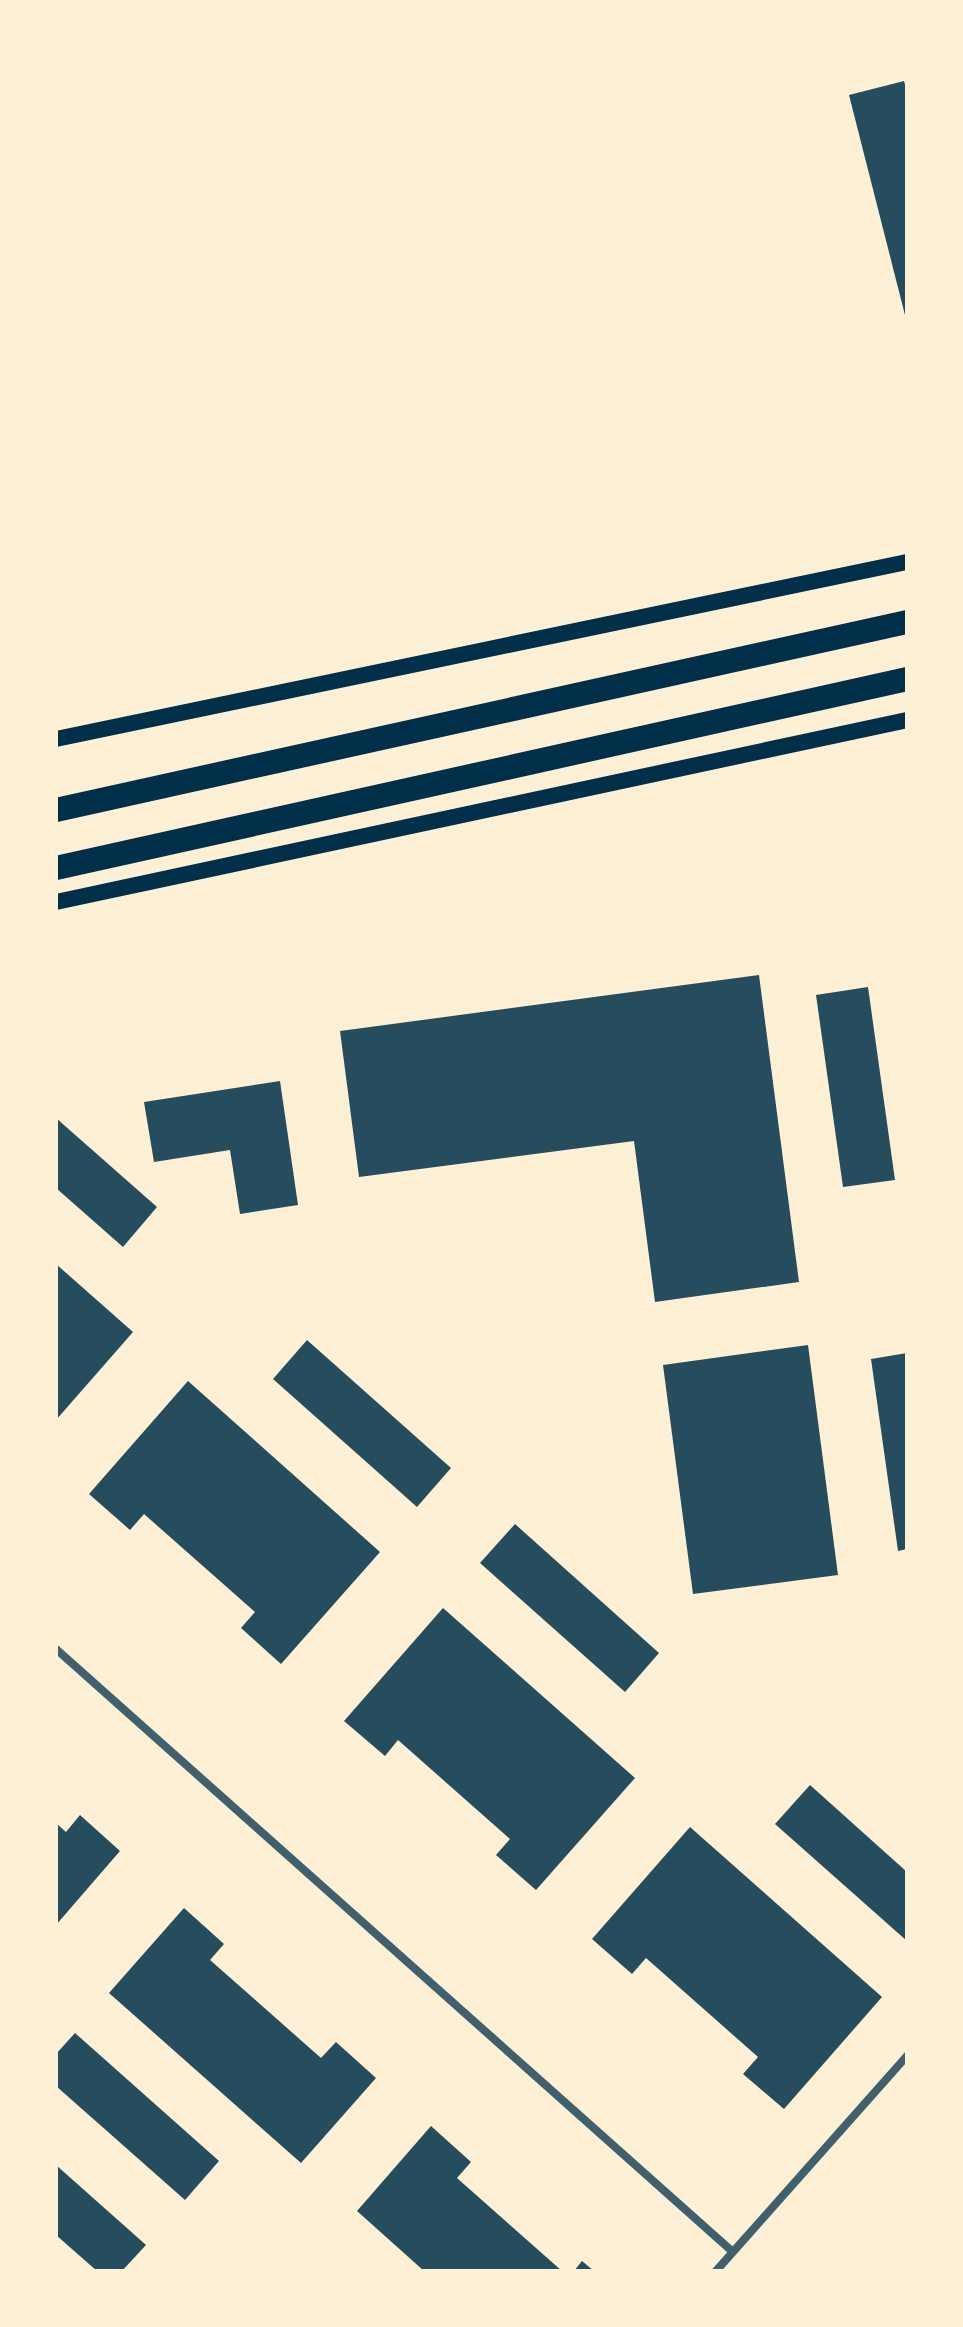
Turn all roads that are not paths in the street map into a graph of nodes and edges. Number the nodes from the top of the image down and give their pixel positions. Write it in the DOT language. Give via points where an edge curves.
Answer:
graph roads {
  1 [pos="907,562"];
  2 [pos="907,622"];
  3 [pos="907,679"];
  4 [pos="907,720"];
  5 [pos="56,739"];
  6 [pos="56,810"];
  7 [pos="56,868"];
  8 [pos="56,902"];
  9 [pos="56,1649"];
  10 [pos="907,2056"];
  11 [pos="732,2251"];
  12 [pos="716,2271"];
  1 -- 5 [label="main road"];
  2 -- 6 [label="highway"];
  3 -- 7 [label="highway"];
  4 -- 8 [label="main road"];
  9 -- 11 [label="street"];
  10 -- 11 [label="street"];
  11 -- 12 [label="street"];
}
